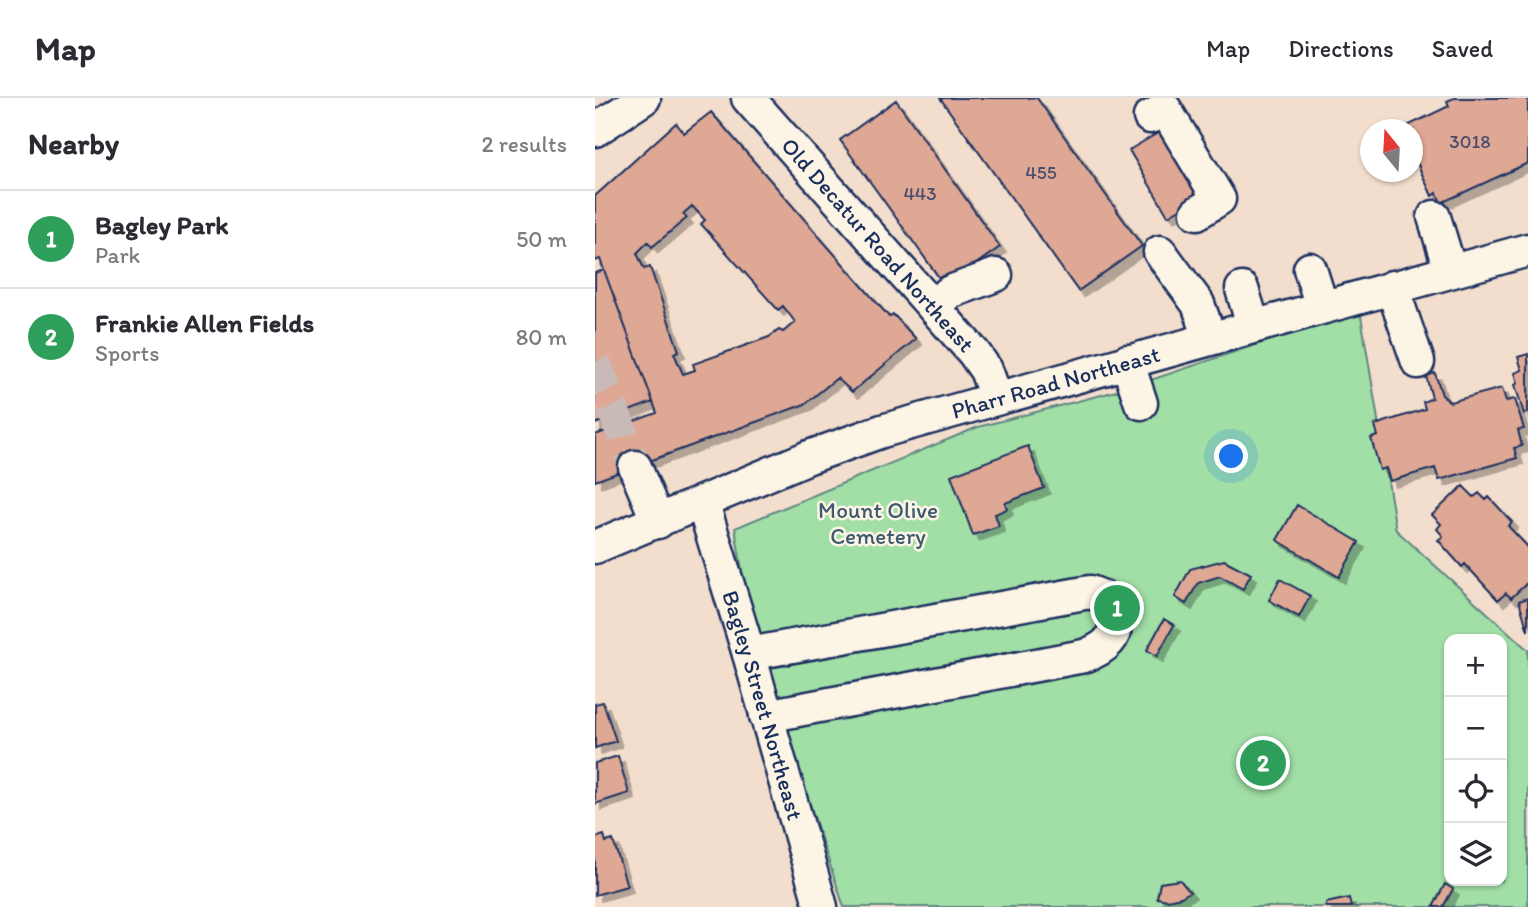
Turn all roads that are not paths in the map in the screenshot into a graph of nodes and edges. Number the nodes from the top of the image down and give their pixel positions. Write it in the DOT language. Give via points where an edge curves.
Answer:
graph roads {
  1 [pos="644,98"];
  2 [pos="758,102"];
  3 [pos="1150,117"];
  4 [pos="595,130"];
  5 [pos="1197,213"];
  6 [pos="1434,217"];
  7 [pos="1528,250"];
  8 [pos="1160,252"];
  9 [pos="1310,269"];
  10 [pos="1450,270"];
  11 [pos="996,275"];
  12 [pos="1392,287"];
  13 [pos="1242,289"];
  14 [pos="933,306"];
  15 [pos="1322,307"];
  16 [pos="1253,325"];
  17 [pos="1210,338"];
  18 [pos="1127,362"];
  19 [pos="1418,362"];
  20 [pos="996,397"];
  21 [pos="1142,403"];
  22 [pos="635,467"];
  23 [pos="703,503"];
  24 [pos="658,522"];
  25 [pos="595,547"];
  26 [pos="749,654"];
  27 [pos="766,716"];
  28 [pos="821,907"];
  1 -- 4 [label="street"];
  2 -- 14 [label="street, Old Decatur Road Northeast"];
  3 -- 5 [label="street" via="1165,109 1219,199"];
  6 -- 10 [label="street"];
  7 -- 10 [label="street, Pharr Road Northeast"];
  8 -- 17 [label="street" via="1198,304"];
  9 -- 15 [label="street"];
  10 -- 12 [label="street, Pharr Road Northeast"];
  11 -- 14 [label="street" via="950,292"];
  12 -- 15 [label="street, Pharr Road Northeast"];
  12 -- 19 [label="street"];
  13 -- 16 [label="street"];
  14 -- 20 [label="street, Old Decatur Road Northeast" via="986,370"];
  15 -- 16 [label="street, Pharr Road Northeast"];
  16 -- 17 [label="street, Pharr Road Northeast"];
  17 -- 18 [label="street, Pharr Road Northeast"];
  18 -- 20 [label="street, Pharr Road Northeast"];
  18 -- 21 [label="street"];
  20 -- 23 [label="street, Pharr Road Northeast" via="845,444"];
  22 -- 24 [label="street"];
  23 -- 24 [label="street, Pharr Road Northeast"];
  23 -- 26 [label="street, Bagley Street Northeast"];
  24 -- 25 [label="street, Pharr Road Northeast"];
  26 -- 27 [label="street, Bagley Street Northeast"];
  26 -- 27 [label="street" via="1090,592 1106,599 1114,611 1116,629 1110,642 1084,656"];
  27 -- 28 [label="street, Bagley Street Northeast"];
}
